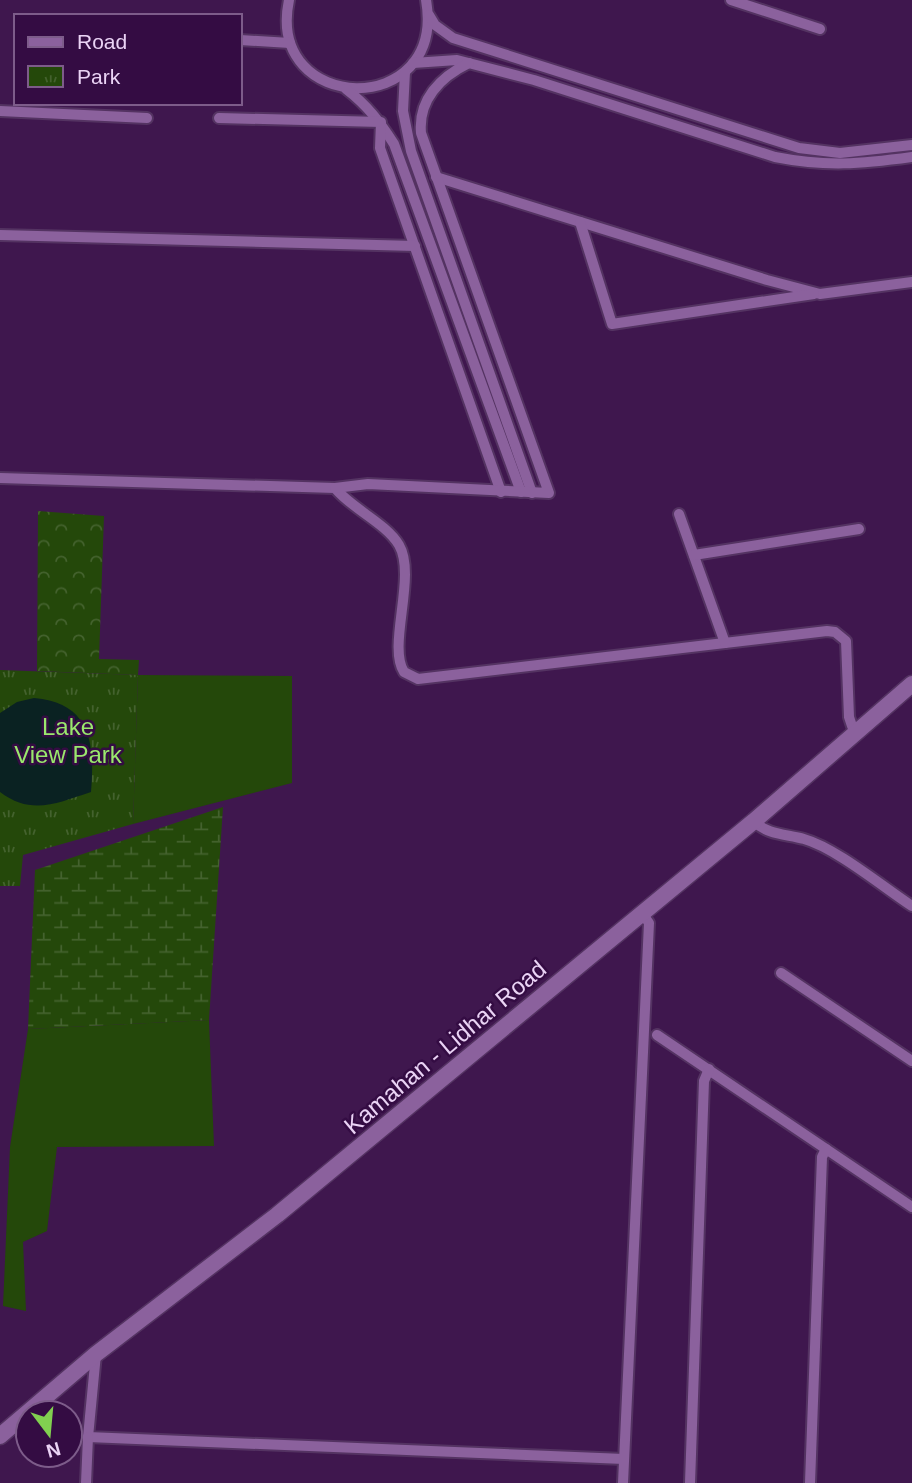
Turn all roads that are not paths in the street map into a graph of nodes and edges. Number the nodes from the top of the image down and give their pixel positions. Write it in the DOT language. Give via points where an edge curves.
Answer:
graph roads {
  1 [pos="285,0"];
  2 [pos="426,0"];
  3 [pos="731,0"];
  4 [pos="429,15"];
  5 [pos="820,29"];
  6 [pos="242,40"];
  7 [pos="290,43"];
  8 [pos="413,63"];
  9 [pos="469,63"];
  10 [pos="405,72"];
  11 [pos="346,89"];
  12 [pos="0,111"];
  13 [pos="147,118"];
  14 [pos="219,118"];
  15 [pos="380,122"];
  16 [pos="912,145"];
  17 [pos="912,158"];
  18 [pos="436,177"];
  19 [pos="580,222"];
  20 [pos="0,235"];
  21 [pos="415,246"];
  22 [pos="912,282"];
  23 [pos="820,294"];
  24 [pos="0,478"];
  25 [pos="335,488"];
  26 [pos="501,492"];
  27 [pos="526,493"];
  28 [pos="680,514"];
  29 [pos="859,529"];
  30 [pos="694,555"];
  31 [pos="725,643"];
  32 [pos="912,684"];
  33 [pos="858,733"];
  34 [pos="754,821"];
  35 [pos="912,906"];
  36 [pos="642,913"];
  37 [pos="781,973"];
  38 [pos="657,1035"];
  39 [pos="912,1061"];
  40 [pos="709,1069"];
  41 [pos="826,1149"];
  42 [pos="912,1208"];
  43 [pos="96,1354"];
  44 [pos="0,1436"];
  45 [pos="88,1437"];
  46 [pos="624,1459"];
  47 [pos="86,1483"];
  48 [pos="623,1483"];
  49 [pos="690,1483"];
  50 [pos="810,1483"];
  1 -- 7 [label="street"];
  2 -- 4 [label="street"];
  3 -- 5 [label="street"];
  4 -- 8 [label="street" via="428,32"];
  4 -- 16 [label="street" via="453,38 799,148 840,153"];
  6 -- 7 [label="street"];
  7 -- 11 [label="street" via="318,78"];
  8 -- 9 [label="street"];
  8 -- 10 [label="street"];
  9 -- 17 [label="street" via="775,156 842,165"];
  9 -- 18 [label="street" via="431,92 420,120"];
  10 -- 11 [label="street" via="367,89"];
  10 -- 27 [label="street" via="403,110 411,152"];
  11 -- 15 [label="street"];
  12 -- 13 [label="street"];
  14 -- 15 [label="street"];
  15 -- 21 [label="street" via="380,148"];
  15 -- 27 [label="street" via="394,144"];
  18 -- 19 [label="street"];
  18 -- 27 [label="street" via="549,494"];
  19 -- 23 [label="street"];
  19 -- 23 [label="street" via="612,324"];
  20 -- 21 [label="street"];
  21 -- 26 [label="street"];
  22 -- 23 [label="street"];
  24 -- 25 [label="street"];
  25 -- 26 [label="street" via="368,485"];
  25 -- 31 [label="street" via="393,538 404,556 399,657 411,677 436,678"];
  26 -- 27 [label="street"];
  28 -- 30 [label="street"];
  29 -- 30 [label="street"];
  30 -- 31 [label="street"];
  31 -- 33 [label="street" via="827,631 841,636 848,653 849,717"];
  32 -- 33 [label="main road, Kamahan - Lidhar Road"];
  33 -- 34 [label="main road, Kamahan - Lidhar Road"];
  34 -- 35 [label="street" via="764,829 827,849"];
  34 -- 36 [label="main road, Kamahan - Lidhar Road"];
  36 -- 43 [label="main road, Kamahan - Lidhar Road" via="277,1216"];
  36 -- 46 [label="street" via="649,923"];
  37 -- 39 [label="street"];
  38 -- 40 [label="street"];
  40 -- 41 [label="street"];
  40 -- 49 [label="street" via="704,1081"];
  41 -- 42 [label="street"];
  41 -- 50 [label="street" via="822,1157"];
  43 -- 44 [label="main road, Kamahan - Lidhar Road"];
  43 -- 45 [label="street"];
  45 -- 46 [label="street"];
  45 -- 47 [label="street"];
  46 -- 48 [label="street"];
}
